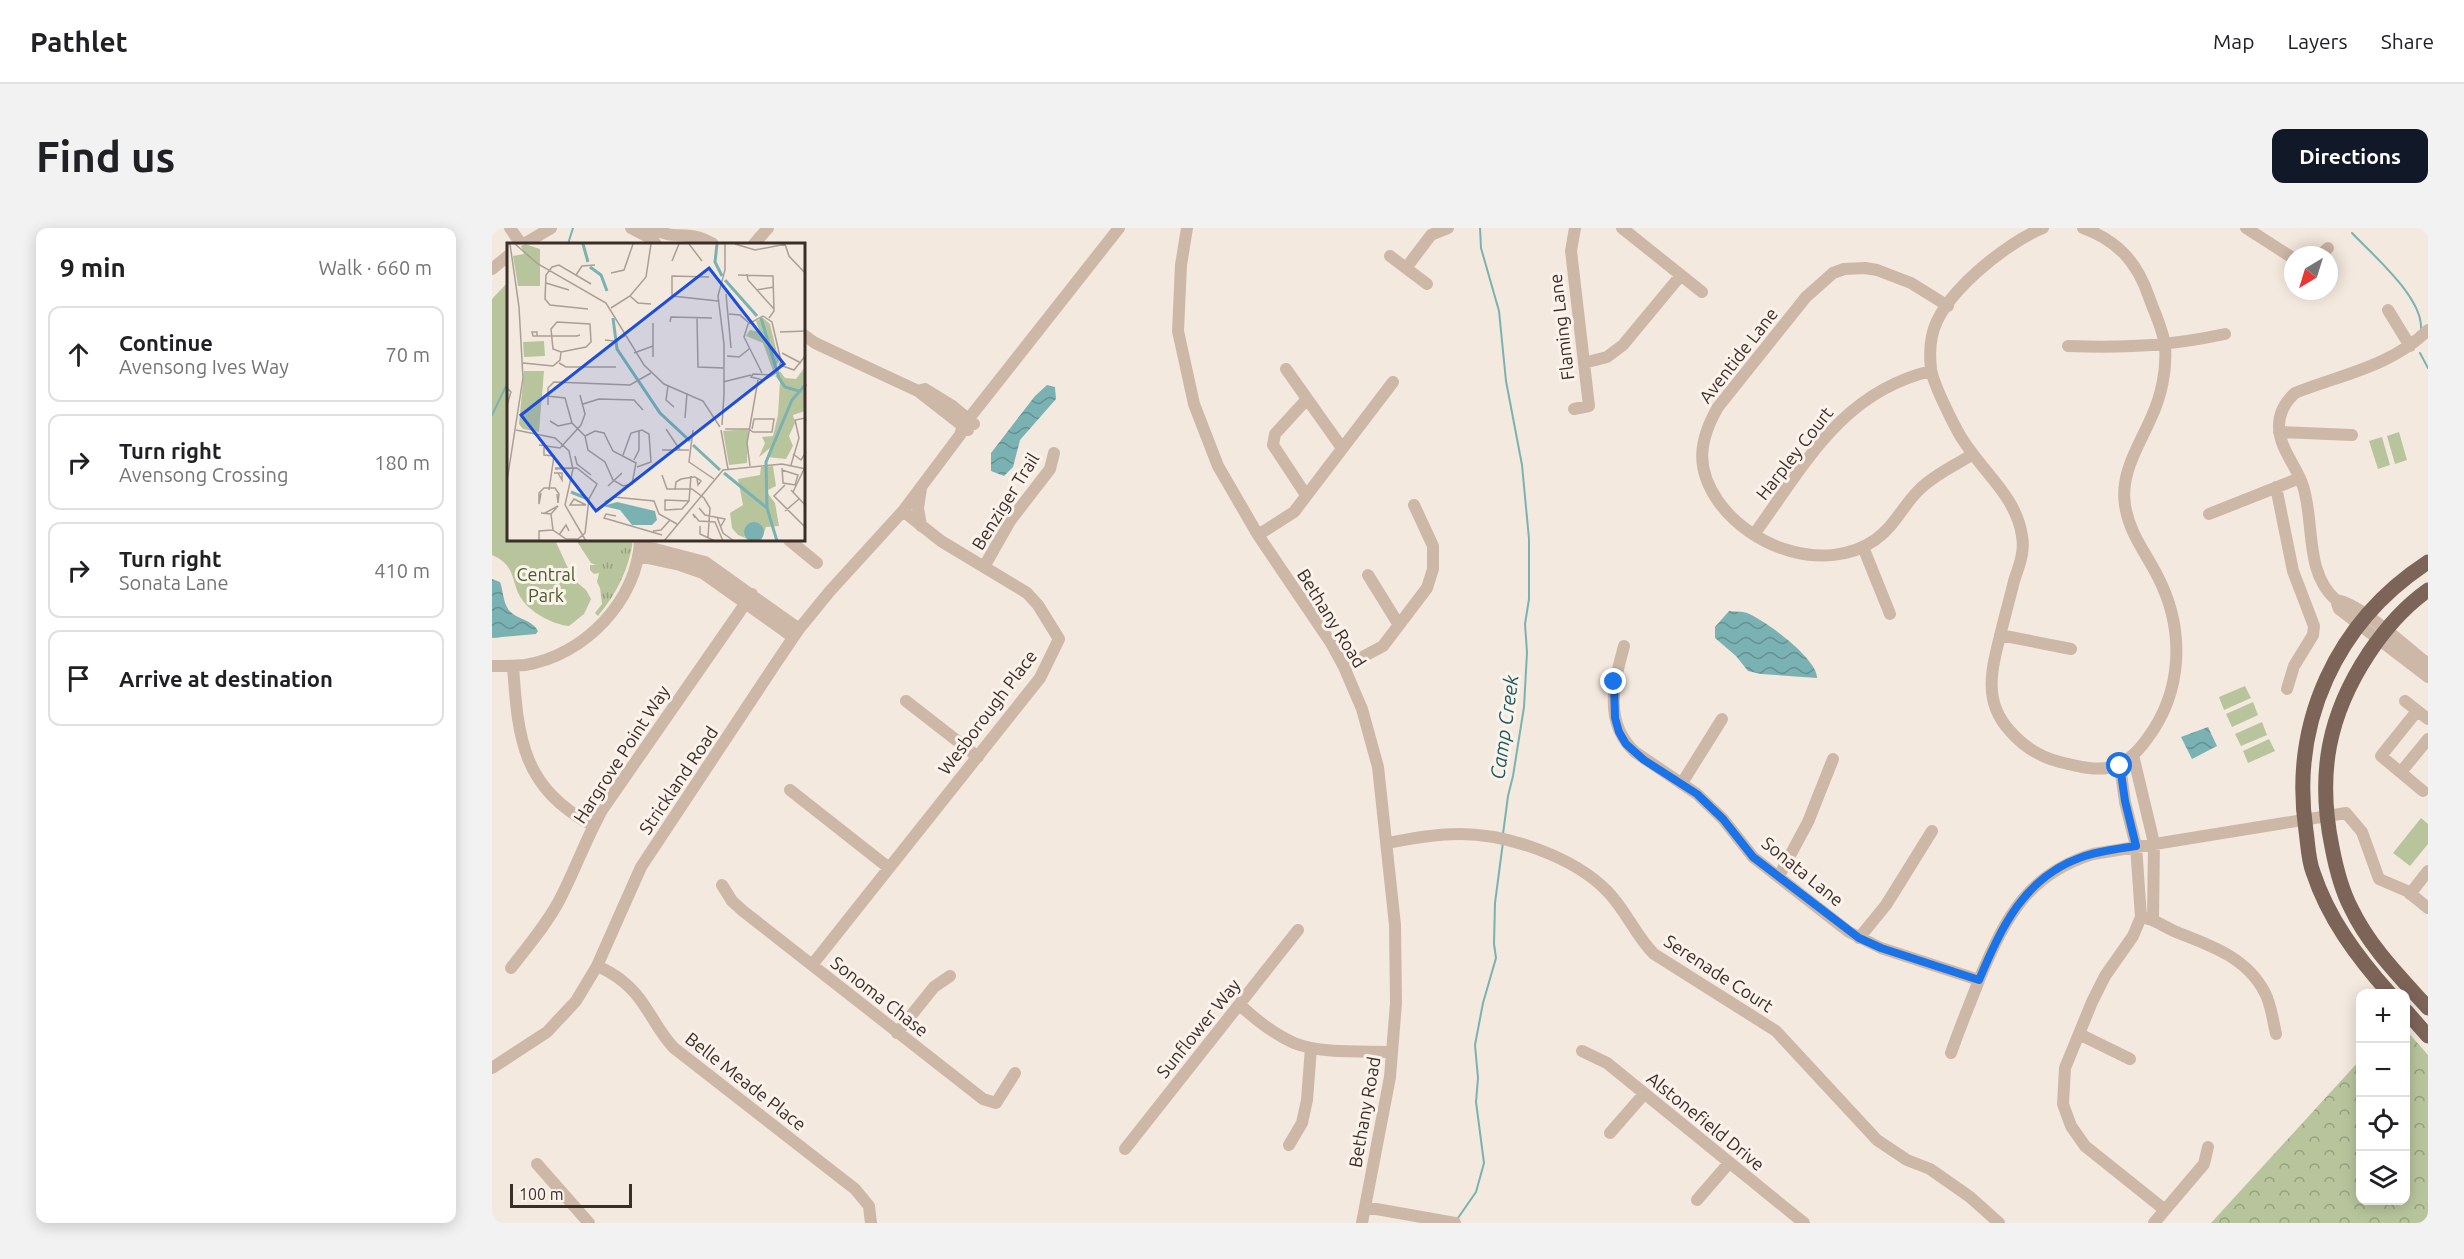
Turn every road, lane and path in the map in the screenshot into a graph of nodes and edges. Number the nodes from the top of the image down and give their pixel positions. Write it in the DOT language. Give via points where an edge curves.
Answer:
graph roads {
  1 [pos="510,228"];
  2 [pos="551,228"];
  3 [pos="631,228"];
  4 [pos="768,228"];
  5 [pos="1119,228"];
  6 [pos="1187,228"];
  7 [pos="1448,228"];
  8 [pos="1575,228"];
  9 [pos="1622,228"];
  10 [pos="2041,228"];
  11 [pos="2083,228"];
  12 [pos="2246,228"];
  13 [pos="1427,232"];
  14 [pos="681,234"];
  15 [pos="653,236"];
  16 [pos="521,243"];
  17 [pos="524,243"];
  18 [pos="669,243"];
  19 [pos="711,243"];
  20 [pos="755,243"];
  21 [pos="2284,252"];
  22 [pos="1390,256"];
  23 [pos="507,257"];
  24 [pos="1406,268"];
  25 [pos="492,269"];
  26 [pos="1681,275"];
  27 [pos="1427,284"];
  28 [pos="1702,292"];
  29 [pos="1948,306"];
  30 [pos="2388,310"];
  31 [pos="2428,330"];
  32 [pos="1036,333"];
  33 [pos="2225,334"];
  34 [pos="808,340"];
  35 [pos="2165,345"];
  36 [pos="2068,346"];
  37 [pos="2410,346"];
  38 [pos="1584,363"];
  39 [pos="1286,369"];
  40 [pos="1931,371"];
  41 [pos="1393,382"];
  42 [pos="1307,399"];
  43 [pos="983,400"];
  44 [pos="947,408"];
  45 [pos="1574,409"];
  46 [pos="967,427"];
  47 [pos="2279,432"];
  48 [pos="2352,435"];
  49 [pos="1342,448"];
  50 [pos="948,451"];
  51 [pos="1054,453"];
  52 [pos="1973,454"];
  53 [pos="2300,478"];
  54 [pos="921,486"];
  55 [pos="2276,487"];
  56 [pos="1306,495"];
  57 [pos="1414,505"];
  58 [pos="903,511"];
  59 [pos="2209,514"];
  60 [pos="921,525"];
  61 [pos="1755,533"];
  62 [pos="1258,535"];
  63 [pos="791,542"];
  64 [pos="639,547"];
  65 [pos="1863,547"];
  66 [pos="2428,562"];
  67 [pos="817,563"];
  68 [pos="984,567"];
  69 [pos="1368,575"];
  70 [pos="2428,590"];
  71 [pos="749,599"];
  72 [pos="1890,614"];
  73 [pos="2362,620"];
  74 [pos="1399,625"];
  75 [pos="796,633"];
  76 [pos="2382,634"];
  77 [pos="2000,635"];
  78 [pos="1624,646"];
  79 [pos="2071,650"];
  80 [pos="2428,664"];
  81 [pos="492,666"];
  82 [pos="513,666"];
  83 [pos="1344,667"];
  84 [pos="2428,677"];
  85 [pos="2287,689"];
  86 [pos="906,701"];
  87 [pos="2405,701"];
  88 [pos="2417,711"];
  89 [pos="1722,719"];
  90 [pos="2428,719"];
  91 [pos="2428,739"];
  92 [pos="2133,755"];
  93 [pos="978,756"];
  94 [pos="1833,759"];
  95 [pos="2120,766"];
  96 [pos="2401,772"];
  97 [pos="1682,783"];
  98 [pos="790,790"];
  99 [pos="2426,792"];
  100 [pos="2325,815"];
  101 [pos="2304,819"];
  102 [pos="594,826"];
  103 [pos="1932,831"];
  104 [pos="1388,843"];
  105 [pos="2154,843"];
  106 [pos="2136,846"];
  107 [pos="889,868"];
  108 [pos="2428,871"];
  109 [pos="1779,876"];
  110 [pos="722,885"];
  111 [pos="2410,894"];
  112 [pos="2428,908"];
  113 [pos="2147,918"];
  114 [pos="1298,930"];
  115 [pos="1859,938"];
  116 [pos="812,965"];
  117 [pos="597,966"];
  118 [pos="511,968"];
  119 [pos="950,976"];
  120 [pos="1979,980"];
  121 [pos="2386,989"];
  122 [pos="1240,1005"];
  123 [pos="2428,1008"];
  124 [pos="2410,1016"];
  125 [pos="897,1033"];
  126 [pos="2079,1034"];
  127 [pos="2276,1034"];
  128 [pos="2428,1036"];
  129 [pos="1311,1048"];
  130 [pos="1582,1051"];
  131 [pos="1392,1052"];
  132 [pos="1951,1053"];
  133 [pos="2130,1059"];
  134 [pos="492,1068"];
  135 [pos="1014,1073"];
  136 [pos="1644,1094"];
  137 [pos="1610,1133"];
  138 [pos="1289,1145"];
  139 [pos="2208,1148"];
  140 [pos="1125,1149"];
  141 [pos="1729,1163"];
  142 [pos="537,1164"];
  143 [pos="1697,1200"];
  144 [pos="1365,1207"];
  145 [pos="2165,1210"];
  146 [pos="589,1223"];
  147 [pos="871,1223"];
  148 [pos="1362,1223"];
  149 [pos="1455,1223"];
  150 [pos="1804,1223"];
  151 [pos="1999,1223"];
  152 [pos="2154,1223"];
  1 -- 16 [label="street"];
  2 -- 17 [label="street"];
  3 -- 15 [label="street"];
  4 -- 20 [label="street"];
  5 -- 32 [label="street"];
  6 -- 62 [label="street, Bethany Road" via="1178,331 1192,393 1218,466"];
  7 -- 13 [label="street"];
  8 -- 38 [label="street, Flaming Lane" via="1571,251"];
  9 -- 26 [label="street"];
  10 -- 29 [label="street" via="1995,256"];
  11 -- 35 [label="street" via="2116,244 2132,262 2142,277"];
  12 -- 21 [label="street"];
  13 -- 24 [label="street"];
  14 -- 15 [label="street"];
  14 -- 18 [label="street"];
  14 -- 19 [label="street" via="699,235"];
  22 -- 24 [label="street"];
  23 -- 25 [label="street"];
  24 -- 27 [label="street"];
  26 -- 28 [label="street"];
  26 -- 38 [label="street" via="1623,345 1607,357"];
  29 -- 40 [label="street" via="1932,335"];
  29 -- 61 [label="street, Aventide Lane" via="1906,281 1866,268 1833,273 1806,297 1718,408 1704,437 1701,461 1711,490 1725,510"];
  30 -- 37 [label="street"];
  31 -- 37 [label="street"];
  32 -- 43 [label="street"];
  32 -- 46 [label="street"];
  33 -- 35 [label="street"];
  34 -- 44 [label="street"];
  35 -- 36 [label="street"];
  35 -- 92 [label="street" via="2159,397 2129,466 2125,504 2136,538 2169,603 2176,632 2177,663 2164,710"];
  37 -- 47 [label="street" via="2385,361 2295,393 2281,412"];
  38 -- 45 [label="street, Flaming Lane" via="1589,406"];
  39 -- 42 [label="street"];
  40 -- 52 [label="street" via="1958,432"];
  40 -- 61 [label="street, Harpley Court" via="1891,384 1851,410"];
  41 -- 49 [label="street"];
  42 -- 49 [label="street"];
  42 -- 56 [label="street" via="1275,434 1273,445"];
  43 -- 44 [label="street" via="966,409"];
  43 -- 46 [label="street"];
  44 -- 46 [label="street"];
  44 -- 50 [label="street" via="955,429"];
  46 -- 50 [label="street, Strickland Road"];
  47 -- 48 [label="street"];
  47 -- 53 [label="street"];
  49 -- 56 [label="street"];
  50 -- 54 [label="street, Strickland Road"];
  51 -- 68 [label="street, Benziger Trail" via="1050,469 1010,521"];
  52 -- 65 [label="street, Aventide Lane" via="1928,482 1892,526"];
  52 -- 77 [label="street" via="2013,507 2023,537"];
  53 -- 55 [label="street"];
  53 -- 73 [label="street" via="2314,560 2322,583"];
  54 -- 58 [label="street, Strickland Road"];
  54 -- 60 [label="street"];
  55 -- 59 [label="street"];
  55 -- 85 [label="street" via="2293,570 2314,626"];
  56 -- 62 [label="street" via="1293,512"];
  57 -- 74 [label="street" via="1433,546 1433,569 1427,588"];
  58 -- 60 [label="street, Wesborough Place"];
  58 -- 75 [label="street, Strickland Road"];
  60 -- 68 [label="street, Wesborough Place"];
  61 -- 65 [label="street, Aventide Lane" via="1784,550 1807,555 1831,555"];
  62 -- 83 [label="street, Bethany Road"];
  63 -- 67 [label="street"];
  64 -- 71 [label="street" via="701,560"];
  64 -- 82 [label="street" via="622,598 593,631 558,654"];
  65 -- 72 [label="street"];
  66 -- 73 [label="main road" via="2384,596"];
  68 -- 93 [label="street, Wesborough Place" via="1033,598 1059,639 1040,678"];
  69 -- 74 [label="street"];
  70 -- 76 [label="main road"];
  71 -- 75 [label="street"];
  71 -- 102 [label="street, Hargrove Point Way"];
  73 -- 76 [label="street"];
  73 -- 101 [label="main road" via="2340,652 2312,715 2302,786"];
  74 -- 83 [label="street" via="1383,646"];
  75 -- 117 [label="street, Strickland Road" via="641,867"];
  76 -- 80 [label="street"];
  76 -- 84 [label="street"];
  76 -- 100 [label="main road" via="2339,708 2325,776"];
  77 -- 79 [label="street"];
  77 -- 95 [label="street" via="1990,692 2004,725 2030,748 2057,761 2109,769"];
  78 -- 97 [label="street, Sonata Lane" via="1614,682 1619,732 1635,753"];
  81 -- 82 [label="street"];
  82 -- 102 [label="street" via="517,722 531,766 554,800"];
  83 -- 104 [label="street, Bethany Road" via="1359,700 1378,767"];
  86 -- 93 [label="street"];
  87 -- 88 [label="street"];
  88 -- 90 [label="street"];
  88 -- 96 [label="street" via="2381,756"];
  89 -- 97 [label="street"];
  91 -- 96 [label="street"];
  92 -- 95 [label="street"];
  92 -- 105 [label="street"];
  93 -- 107 [label="street, Wesborough Place"];
  94 -- 109 [label="street" via="1808,822"];
  95 -- 106 [label="street"];
  96 -- 99 [label="street"];
  97 -- 109 [label="street, Sonata Lane" via="1723,819 1753,857"];
  98 -- 107 [label="street"];
  100 -- 101 [label="street"];
  100 -- 111 [label="street" via="2346,813 2362,832 2379,879"];
  100 -- 123 [label="main road" via="2338,877 2350,907 2375,947"];
  101 -- 105 [label="street"];
  101 -- 121 [label="main road" via="2312,869 2327,908 2359,958"];
  102 -- 118 [label="street, Hargrove Point Way" via="548,920"];
  103 -- 115 [label="street" via="1886,905"];
  104 -- 131 [label="street, Bethany Road" via="1396,964"];
  104 -- 151 [label="street, Serenade Court" via="1428,835 1488,837 1524,844 1581,870 1609,893 1654,954 1776,1031 1877,1140 1930,1169"];
  105 -- 106 [label="street"];
  105 -- 113 [label="street"];
  106 -- 113 [label="street"];
  106 -- 120 [label="street" via="2081,857 2039,881 2008,918"];
  107 -- 116 [label="street, Wesborough Place"];
  108 -- 111 [label="street"];
  109 -- 115 [label="street, Sonata Lane"];
  110 -- 116 [label="street, Sonoma Chase" via="738,906"];
  111 -- 112 [label="street"];
  113 -- 126 [label="street" via="2105,976"];
  113 -- 127 [label="street" via="2227,953 2244,966 2267,995"];
  114 -- 122 [label="street, Sunflower Way"];
  115 -- 120 [label="street, Sonata Lane"];
  116 -- 125 [label="street, Sonoma Chase"];
  117 -- 134 [label="street, Strickland Road" via="563,1017"];
  117 -- 147 [label="street, Belle Meade Place" via="636,994 674,1048 855,1189 869,1206"];
  119 -- 125 [label="street" via="934,987"];
  120 -- 132 [label="street"];
  122 -- 129 [label="street" via="1274,1032"];
  122 -- 140 [label="street, Sunflower Way"];
  124 -- 128 [label="main road"];
  125 -- 135 [label="street, Sonoma Chase" via="983,1098 996,1103"];
  126 -- 133 [label="street"];
  126 -- 145 [label="street" via="2063,1080 2066,1116 2090,1150"];
  129 -- 131 [label="street"];
  129 -- 138 [label="street" via="1302,1123"];
  130 -- 136 [label="street, Alstonefield Drive" via="1607,1064"];
  131 -- 144 [label="street, Bethany Road"];
  136 -- 137 [label="street"];
  136 -- 141 [label="street, Alstonefield Drive"];
  139 -- 145 [label="street" via="2204,1164"];
  141 -- 143 [label="street"];
  141 -- 150 [label="street, Alstonefield Drive"];
  142 -- 146 [label="street"];
  144 -- 148 [label="street, Bethany Road"];
  144 -- 149 [label="street"];
  145 -- 152 [label="street"];
}
